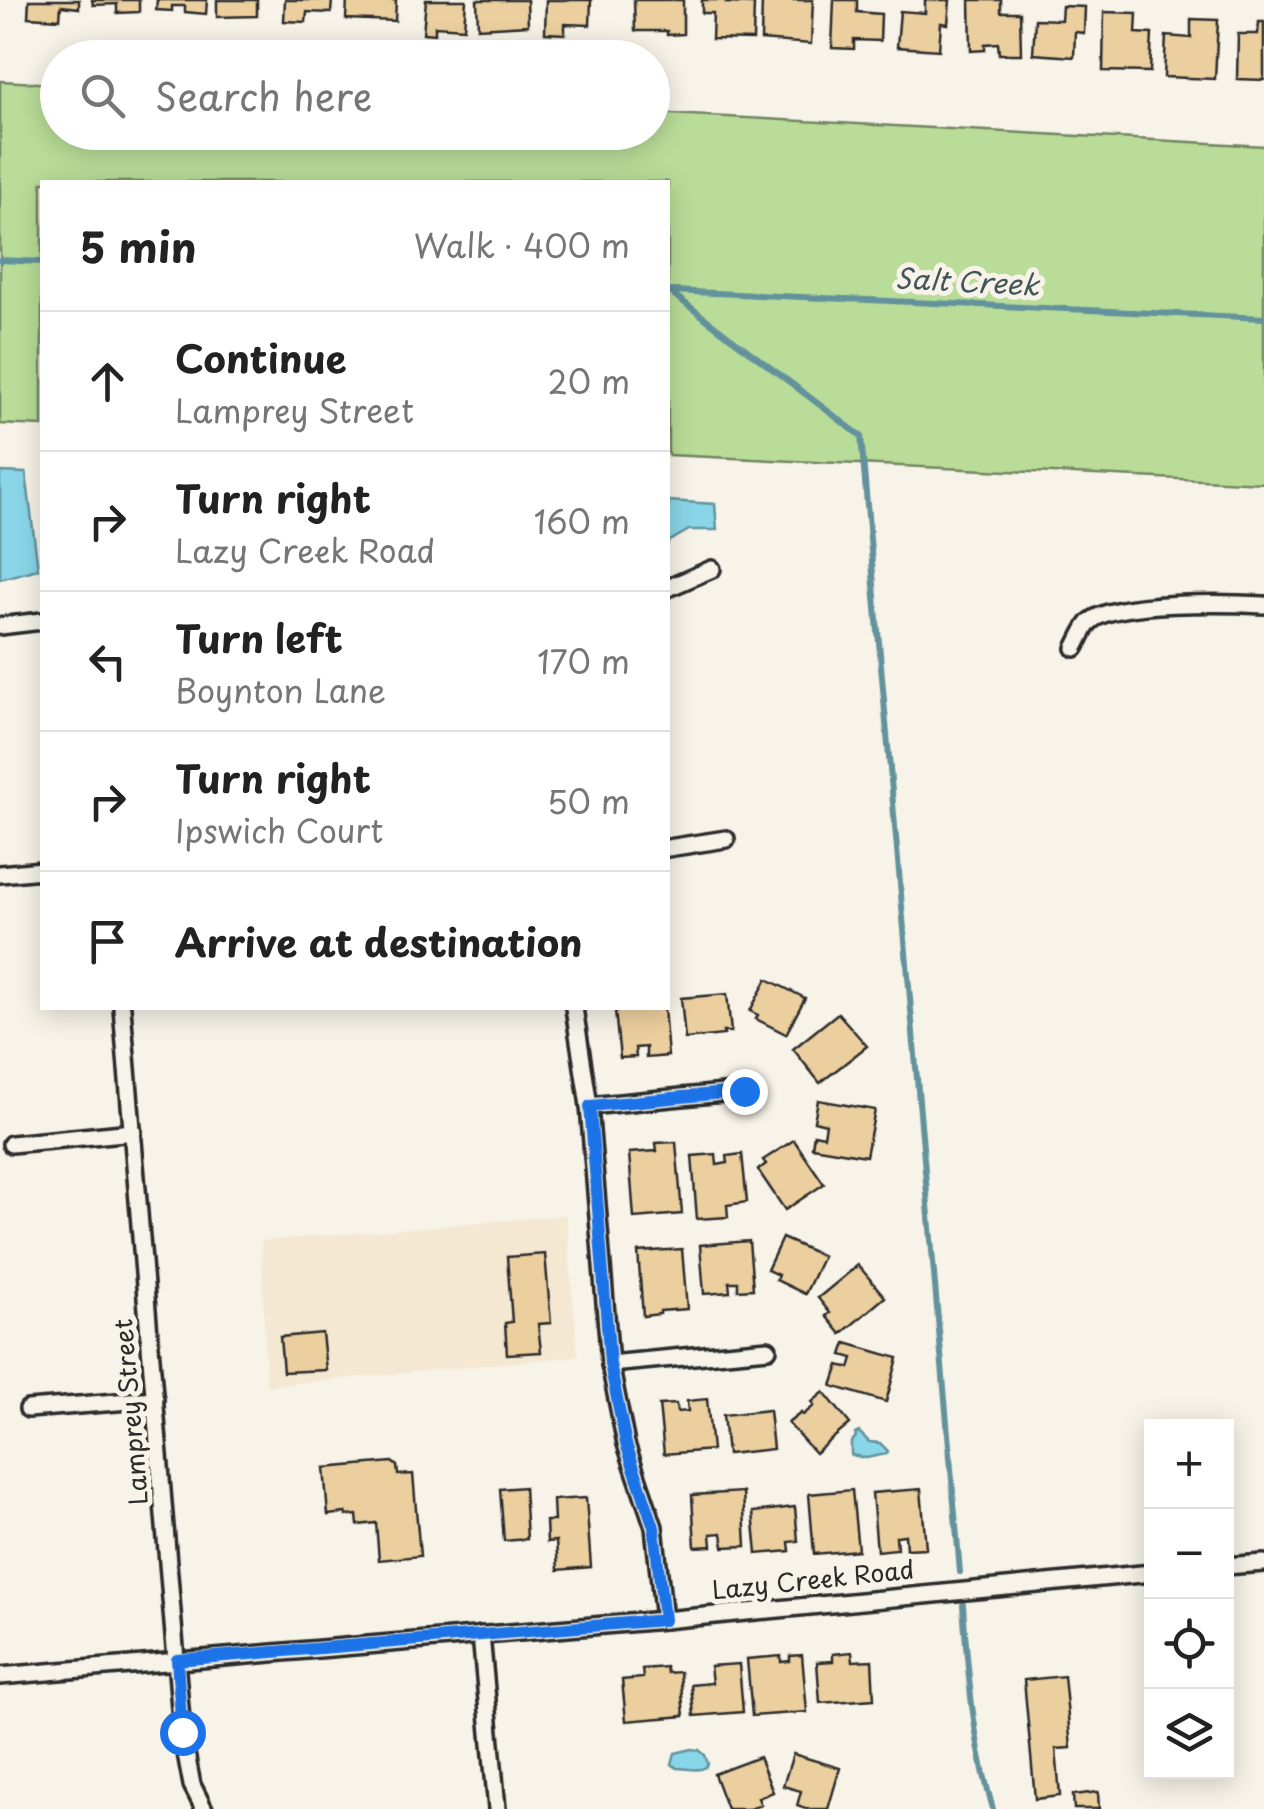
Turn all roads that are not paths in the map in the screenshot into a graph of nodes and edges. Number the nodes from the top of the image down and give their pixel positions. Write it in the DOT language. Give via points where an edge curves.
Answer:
graph roads {
  1 [pos="712,569"];
  2 [pos="670,587"];
  3 [pos="1264,605"];
  4 [pos="40,621"];
  5 [pos="0,626"];
  6 [pos="1075,648"];
  7 [pos="726,839"];
  8 [pos="670,848"];
  9 [pos="40,870"];
  10 [pos="0,874"];
  11 [pos="122,1010"];
  12 [pos="574,1010"];
  13 [pos="744,1091"];
  14 [pos="590,1106"];
  15 [pos="133,1132"];
  16 [pos="11,1144"];
  17 [pos="768,1349"];
  18 [pos="610,1364"];
  19 [pos="155,1399"];
  20 [pos="28,1409"];
  21 [pos="1264,1563"];
  22 [pos="1234,1565"];
  23 [pos="1144,1574"];
  24 [pos="664,1620"];
  25 [pos="480,1635"];
  26 [pos="177,1660"];
  27 [pos="0,1676"];
  28 [pos="204,1809"];
  29 [pos="497,1809"];
  1 -- 2 [label="street"];
  3 -- 6 [label="street" via="1112,610 1091,621"];
  4 -- 5 [label="street"];
  7 -- 8 [label="street"];
  9 -- 10 [label="street"];
  11 -- 15 [label="street, Lamprey Street"];
  12 -- 14 [label="street"];
  13 -- 14 [label="street"];
  14 -- 18 [label="street"];
  15 -- 16 [label="street"];
  15 -- 19 [label="street, Lamprey Street"];
  17 -- 18 [label="street"];
  18 -- 24 [label="street" via="626,1444 654,1527"];
  19 -- 20 [label="street"];
  19 -- 26 [label="street, Lamprey Street"];
  21 -- 22 [label="street"];
  23 -- 24 [label="street, Lazy Creek Road"];
  24 -- 25 [label="street, Lazy Creek Road"];
  25 -- 26 [label="street, Lazy Creek Road"];
  25 -- 29 [label="street"];
  26 -- 27 [label="street, Lazy Creek Road"];
  26 -- 28 [label="street, Lamprey Street" via="186,1759"];
}
